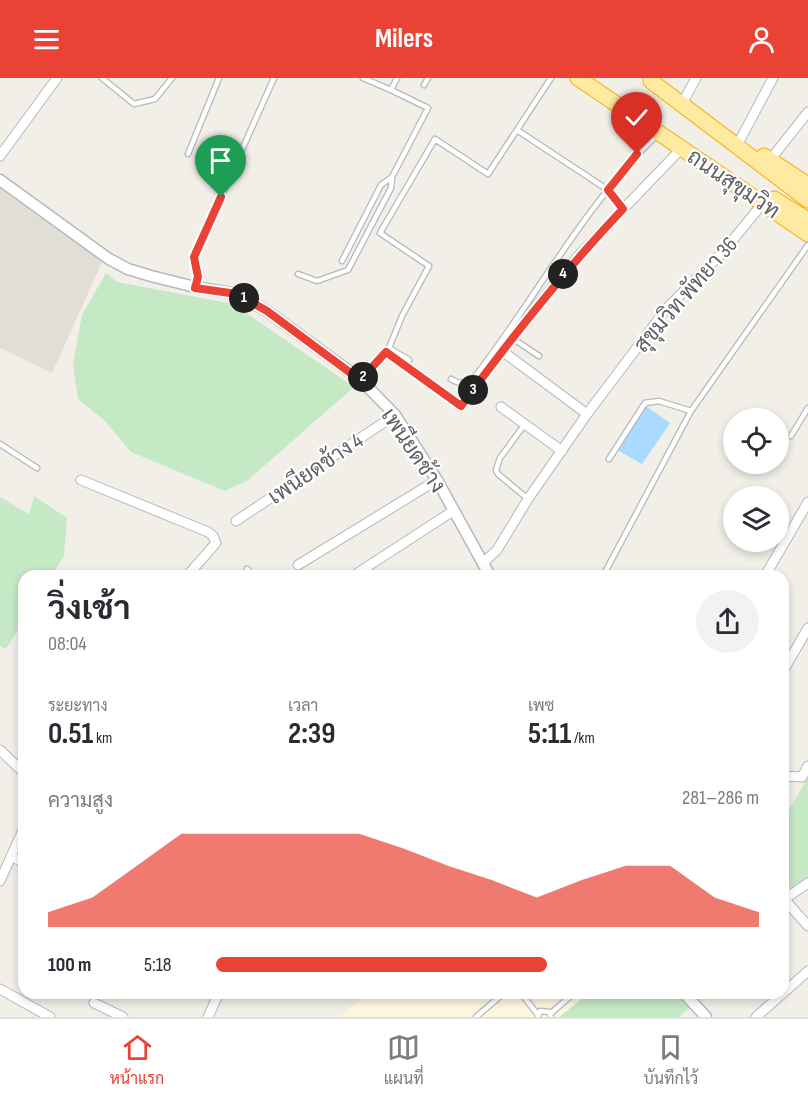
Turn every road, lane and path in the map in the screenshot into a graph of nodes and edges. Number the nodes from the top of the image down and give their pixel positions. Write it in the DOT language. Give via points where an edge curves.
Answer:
graph roads {
  1 [pos="57,78"];
  2 [pos="102,78"];
  3 [pos="172,78"];
  4 [pos="219,78"];
  5 [pos="274,78"];
  6 [pos="363,78"];
  7 [pos="397,78"];
  8 [pos="428,78"];
  9 [pos="550,78"];
  10 [pos="578,78"];
  11 [pos="696,78"];
  12 [pos="773,78"];
  13 [pos="649,79"];
  14 [pos="424,85"];
  15 [pos="391,90"];
  16 [pos="682,102"];
  17 [pos="630,112"];
  18 [pos="808,112"];
  19 [pos="517,130"];
  20 [pos="660,132"];
  21 [pos="740,140"];
  22 [pos="682,148"];
  23 [pos="188,154"];
  24 [pos="0,156"];
  25 [pos="770,160"];
  26 [pos="393,177"];
  27 [pos="0,180"];
  28 [pos="808,185"];
  29 [pos="608,190"];
  30 [pos="808,201"];
  31 [pos="763,203"];
  32 [pos="623,209"];
  33 [pos="808,220"];
  34 [pos="808,234"];
  35 [pos="808,245"];
  36 [pos="342,261"];
  37 [pos="298,274"];
  38 [pos="195,288"];
  39 [pos="511,338"];
  40 [pos="502,351"];
  41 [pos="539,356"];
  42 [pos="409,360"];
  43 [pos="451,379"];
  44 [pos="360,380"];
  45 [pos="501,407"];
  46 [pos="808,408"];
  47 [pos="691,411"];
  48 [pos="587,414"];
  49 [pos="394,415"];
  50 [pos="525,424"];
  51 [pos="791,436"];
  52 [pos="0,444"];
  53 [pos="562,451"];
  54 [pos="609,459"];
  55 [pos="37,468"];
  56 [pos="81,480"];
  57 [pos="437,480"];
  58 [pos="528,499"];
  59 [pos="808,502"];
  60 [pos="453,511"];
  61 [pos="236,521"];
  62 [pos="484,562"];
  63 [pos="298,565"];
  64 [pos="193,570"];
  65 [pos="362,570"];
  66 [pos="487,570"];
  67 [pos="606,570"];
  68 [pos="768,570"];
  69 [pos="808,628"];
  70 [pos="789,661"];
  71 [pos="0,750"];
  72 [pos="808,766"];
  73 [pos="18,767"];
  74 [pos="789,776"];
  75 [pos="18,841"];
  76 [pos="11,856"];
  77 [pos="18,860"];
  78 [pos="0,881"];
  79 [pos="808,883"];
  80 [pos="789,896"];
  81 [pos="789,905"];
  82 [pos="808,926"];
  83 [pos="808,971"];
  84 [pos="789,988"];
  85 [pos="0,989"];
  86 [pos="216,999"];
  87 [pos="497,999"];
  88 [pos="525,999"];
  89 [pos="568,999"];
  90 [pos="688,999"];
  91 [pos="776,999"];
  92 [pos="94,1003"];
  93 [pos="551,1015"];
  94 [pos="700,1015"];
  95 [pos="538,1016"];
  96 [pos="50,1017"];
  97 [pos="123,1017"];
  98 [pos="208,1017"];
  99 [pos="476,1017"];
  100 [pos="756,1017"];
  1 -- 24 [label="street"];
  2 -- 3 [label="lane" via="134,104 154,99"];
  4 -- 23 [label="lane"];
  5 -- 38 [label="lane" via="194,257 198,277"];
  6 -- 15 [label="lane"];
  7 -- 15 [label="lane"];
  8 -- 14 [label="lane"];
  9 -- 19 [label="lane"];
  10 -- 17 [label="highway, ถนนสุขุมวิท"];
  11 -- 16 [label="street"];
  12 -- 21 [label="street"];
  13 -- 16 [label="highway, ถนนสุขุมวิท"];
  13 -- 30 [label="highway, ถนนสุขุมวิท"];
  15 -- 26 [label="lane" via="428,108"];
  16 -- 21 [label="highway, ถนนสุขุมวิท"];
  17 -- 20 [label="highway, ถนนสุขุมวิท"];
  17 -- 33 [label="highway, ถนนสุขุมวิท"];
  18 -- 25 [label="street"];
  19 -- 29 [label="lane"];
  19 -- 42 [label="lane" via="488,174 435,139 380,233 429,266 389,348"];
  20 -- 22 [label="highway, ถนนสุขุมวิท"];
  20 -- 29 [label="lane"];
  21 -- 25 [label="highway, ถนนสุขุมวิท"];
  22 -- 31 [label="highway, ถนนสุขุมวิท"];
  22 -- 32 [label="street"];
  25 -- 28 [label="highway, ถนนสุขุมวิท"];
  26 -- 36 [label="lane" via="381,185"];
  26 -- 37 [label="lane" via="348,270 317,282"];
  27 -- 38 [label="street, เพนียดช้าง" via="109,259"];
  29 -- 32 [label="lane"];
  29 -- 43 [label="lane" via="474,378 462,384"];
  31 -- 34 [label="highway, ถนนสุขุมวิท"];
  31 -- 48 [label="street, สุขุมวิท พัทยา 36" via="722,253 667,308"];
  32 -- 39 [label="street"];
  35 -- 47 [label="lane"];
  38 -- 44 [label="street, เพนียดช้าง" via="237,294 267,311"];
  39 -- 40 [label="street"];
  39 -- 41 [label="lane"];
  40 -- 44 [label="street" via="461,406 386,352"];
  40 -- 48 [label="street"];
  44 -- 49 [label="street, เพนียดช้าง"];
  45 -- 50 [label="street"];
  46 -- 51 [label="lane"];
  47 -- 54 [label="lane" via="658,401 645,403"];
  47 -- 67 [label="lane"];
  48 -- 53 [label="street, สุขุมวิท พัทยา 36"];
  49 -- 57 [label="street, เพนียดช้าง"];
  49 -- 61 [label="street, เพนียดช้าง 4"];
  50 -- 53 [label="street"];
  50 -- 58 [label="lane" via="500,458 496,470"];
  52 -- 55 [label="lane"];
  53 -- 58 [label="street, สุขุมวิท พัทยา 36"];
  56 -- 64 [label="street" via="213,536 216,543"];
  57 -- 60 [label="street, เพนียดช้าง"];
  57 -- 63 [label="street"];
  58 -- 62 [label="street, สุขุมวิท พัทยา 36" via="497,550"];
  59 -- 68 [label="street"];
  60 -- 62 [label="street, เพนียดช้าง"];
  60 -- 65 [label="street"];
  62 -- 66 [label="street, เพนียดช้าง"];
  69 -- 70 [label="street"];
  71 -- 73 [label="street"];
  72 -- 74 [label="street" via="802,777"];
  75 -- 76 [label="street"];
  76 -- 77 [label="street"];
  76 -- 78 [label="street"];
  79 -- 80 [label="street"];
  81 -- 82 [label="street"];
  83 -- 84 [label="street"];
  85 -- 96 [label="street"];
  86 -- 98 [label="street"];
  87 -- 99 [label="lane"];
  88 -- 95 [label="lane"];
  89 -- 93 [label="lane"];
  90 -- 94 [label="street"];
  91 -- 100 [label="street"];
  92 -- 97 [label="street"];
  93 -- 95 [label="lane" via="542,1010"];
}
